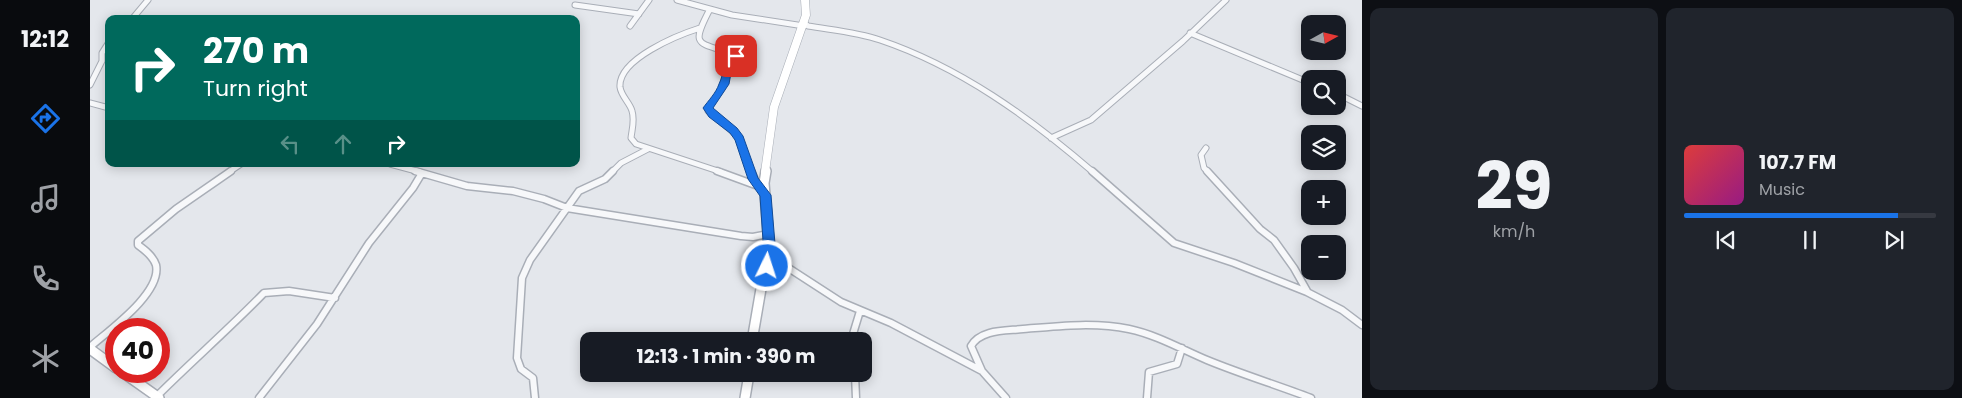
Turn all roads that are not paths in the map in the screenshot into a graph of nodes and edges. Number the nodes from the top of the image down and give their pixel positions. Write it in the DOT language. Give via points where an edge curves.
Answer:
graph roads {
  1 [pos="148,0"];
  2 [pos="649,0"];
  3 [pos="677,0"];
  4 [pos="805,0"];
  5 [pos="1226,0"];
  6 [pos="576,5"];
  7 [pos="710,9"];
  8 [pos="639,14"];
  9 [pos="135,15"];
  10 [pos="804,25"];
  11 [pos="630,26"];
  12 [pos="700,28"];
  13 [pos="1190,33"];
  14 [pos="105,48"];
  15 [pos="1301,79"];
  16 [pos="90,86"];
  17 [pos="1346,98"];
  18 [pos="90,103"];
  19 [pos="98,106"];
  20 [pos="1362,106"];
  21 [pos="90,107"];
  22 [pos="105,107"];
  23 [pos="1051,138"];
  24 [pos="1206,148"];
  25 [pos="648,149"];
  26 [pos="238,167"];
  27 [pos="401,167"];
  28 [pos="422,173"];
  29 [pos="758,186"];
  30 [pos="766,195"];
  31 [pos="567,208"];
  32 [pos="768,234"];
  33 [pos="770,256"];
  34 [pos="1307,292"];
  35 [pos="335,298"];
  36 [pos="860,311"];
  37 [pos="1362,325"];
  38 [pos="754,332"];
  39 [pos="856,332"];
  40 [pos="90,348"];
  41 [pos="1182,348"];
  42 [pos="105,360"];
  43 [pos="982,371"];
  44 [pos="748,382"];
  45 [pos="855,382"];
  46 [pos="138,383"];
  47 [pos="157,397"];
  48 [pos="259,398"];
  49 [pos="535,398"];
  50 [pos="745,398"];
  51 [pos="856,398"];
  52 [pos="1006,398"];
  53 [pos="1147,398"];
  54 [pos="1311,398"];
  1 -- 9 [label="street"];
  2 -- 8 [label="street"];
  3 -- 7 [label="street"];
  4 -- 10 [label="street"];
  5 -- 13 [label="street"];
  6 -- 8 [label="street"];
  7 -- 10 [label="street"];
  7 -- 12 [label="street"];
  8 -- 11 [label="street"];
  10 -- 23 [label="street" via="860,34 924,56 987,92"];
  10 -- 30 [label="street" via="774,107 764,183"];
  12 -- 25 [label="street" via="641,55 621,79 620,88 633,114 631,138"];
  12 -- 29 [label="street" via="697,36 703,44 737,57 726,73 722,89 708,108 740,139"];
  13 -- 15 [label="street"];
  13 -- 23 [label="street" via="1091,120"];
  14 -- 16 [label="street"];
  17 -- 20 [label="street"];
  18 -- 19 [label="street"];
  19 -- 21 [label="street"];
  19 -- 22 [label="street"];
  23 -- 34 [label="street" via="1174,243"];
  24 -- 34 [label="street" via="1201,155 1204,168 1274,240"];
  25 -- 29 [label="street"];
  25 -- 31 [label="street" via="621,163 605,179 579,191"];
  26 -- 40 [label="street" via="176,209 138,240 138,245 154,261 154,279 139,302"];
  27 -- 28 [label="street"];
  28 -- 31 [label="street" via="467,186 513,191"];
  28 -- 35 [label="street" via="369,243"];
  29 -- 30 [label="street"];
  30 -- 32 [label="street"];
  31 -- 32 [label="street" via="741,236"];
  31 -- 49 [label="street" via="535,251 522,278 517,358 522,369 533,378"];
  32 -- 33 [label="street"];
  33 -- 36 [label="street"];
  33 -- 38 [label="street"];
  34 -- 37 [label="street" via="1342,310"];
  35 -- 47 [label="street" via="264,293"];
  35 -- 48 [label="street"];
  36 -- 39 [label="street"];
  36 -- 43 [label="street" via="891,323"];
  40 -- 42 [label="main road"];
  41 -- 43 [label="street" via="1128,328 1002,331 973,341 973,355"];
  41 -- 53 [label="street" via="1174,366 1149,372"];
  41 -- 54 [label="street"];
  43 -- 52 [label="street"];
  44 -- 50 [label="main road"];
  45 -- 51 [label="street"];
  46 -- 47 [label="street"];
}
